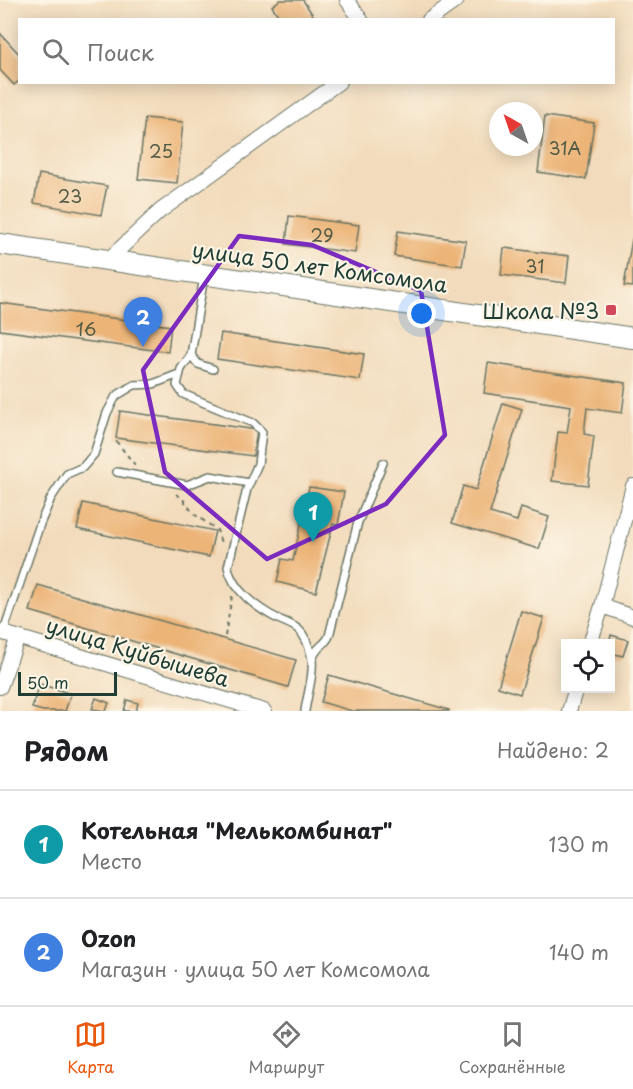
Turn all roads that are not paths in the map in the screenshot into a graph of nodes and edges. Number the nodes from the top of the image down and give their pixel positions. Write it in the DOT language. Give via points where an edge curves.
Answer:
graph roads {
  1 [pos="347,0"];
  2 [pos="457,0"];
  3 [pos="360,18"];
  4 [pos="432,18"];
  5 [pos="336,84"];
  6 [pos="0,244"];
  7 [pos="108,260"];
  8 [pos="204,273"];
  9 [pos="633,338"];
  10 [pos="191,355"];
  11 [pos="213,369"];
  12 [pos="179,374"];
  13 [pos="383,463"];
  14 [pos="117,472"];
  15 [pos="249,483"];
  16 [pos="633,486"];
  17 [pos="602,606"];
  18 [pos="633,617"];
  19 [pos="2,633"];
  20 [pos="18,637"];
  21 [pos="592,639"];
  22 [pos="312,660"];
  23 [pos="0,687"];
  24 [pos="574,693"];
  25 [pos="264,711"];
  26 [pos="305,711"];
  27 [pos="568,711"];
  1 -- 3 [label="street"];
  2 -- 4 [label="street"];
  5 -- 7 [label="street" via="160,211"];
  6 -- 7 [label="street, улица 50 лет Комсомола"];
  7 -- 8 [label="street, улица 50 лет Комсомола"];
  8 -- 9 [label="street, улица 50 лет Комсомола"];
  8 -- 10 [label="lane"];
  10 -- 11 [label="lane" via="198,364"];
  10 -- 12 [label="lane"];
  12 -- 15 [label="lane" via="177,385 183,394 261,429 258,464"];
  12 -- 19 [label="lane" via="153,384 135,385 116,396 90,461 67,474 51,498"];
  13 -- 22 [label="lane" via="358,522 327,642 316,648"];
  14 -- 15 [label="lane" via="187,485 210,476"];
  15 -- 22 [label="lane" via="228,567 230,577 262,610 298,629"];
  16 -- 17 [label="street"];
  17 -- 18 [label="street"];
  17 -- 21 [label="street"];
  19 -- 20 [label="street, улица Куйбышева"];
  20 -- 23 [label="street"];
  20 -- 25 [label="street, улица Куйбышева"];
  22 -- 26 [label="lane"];
  24 -- 27 [label="street"];
}
